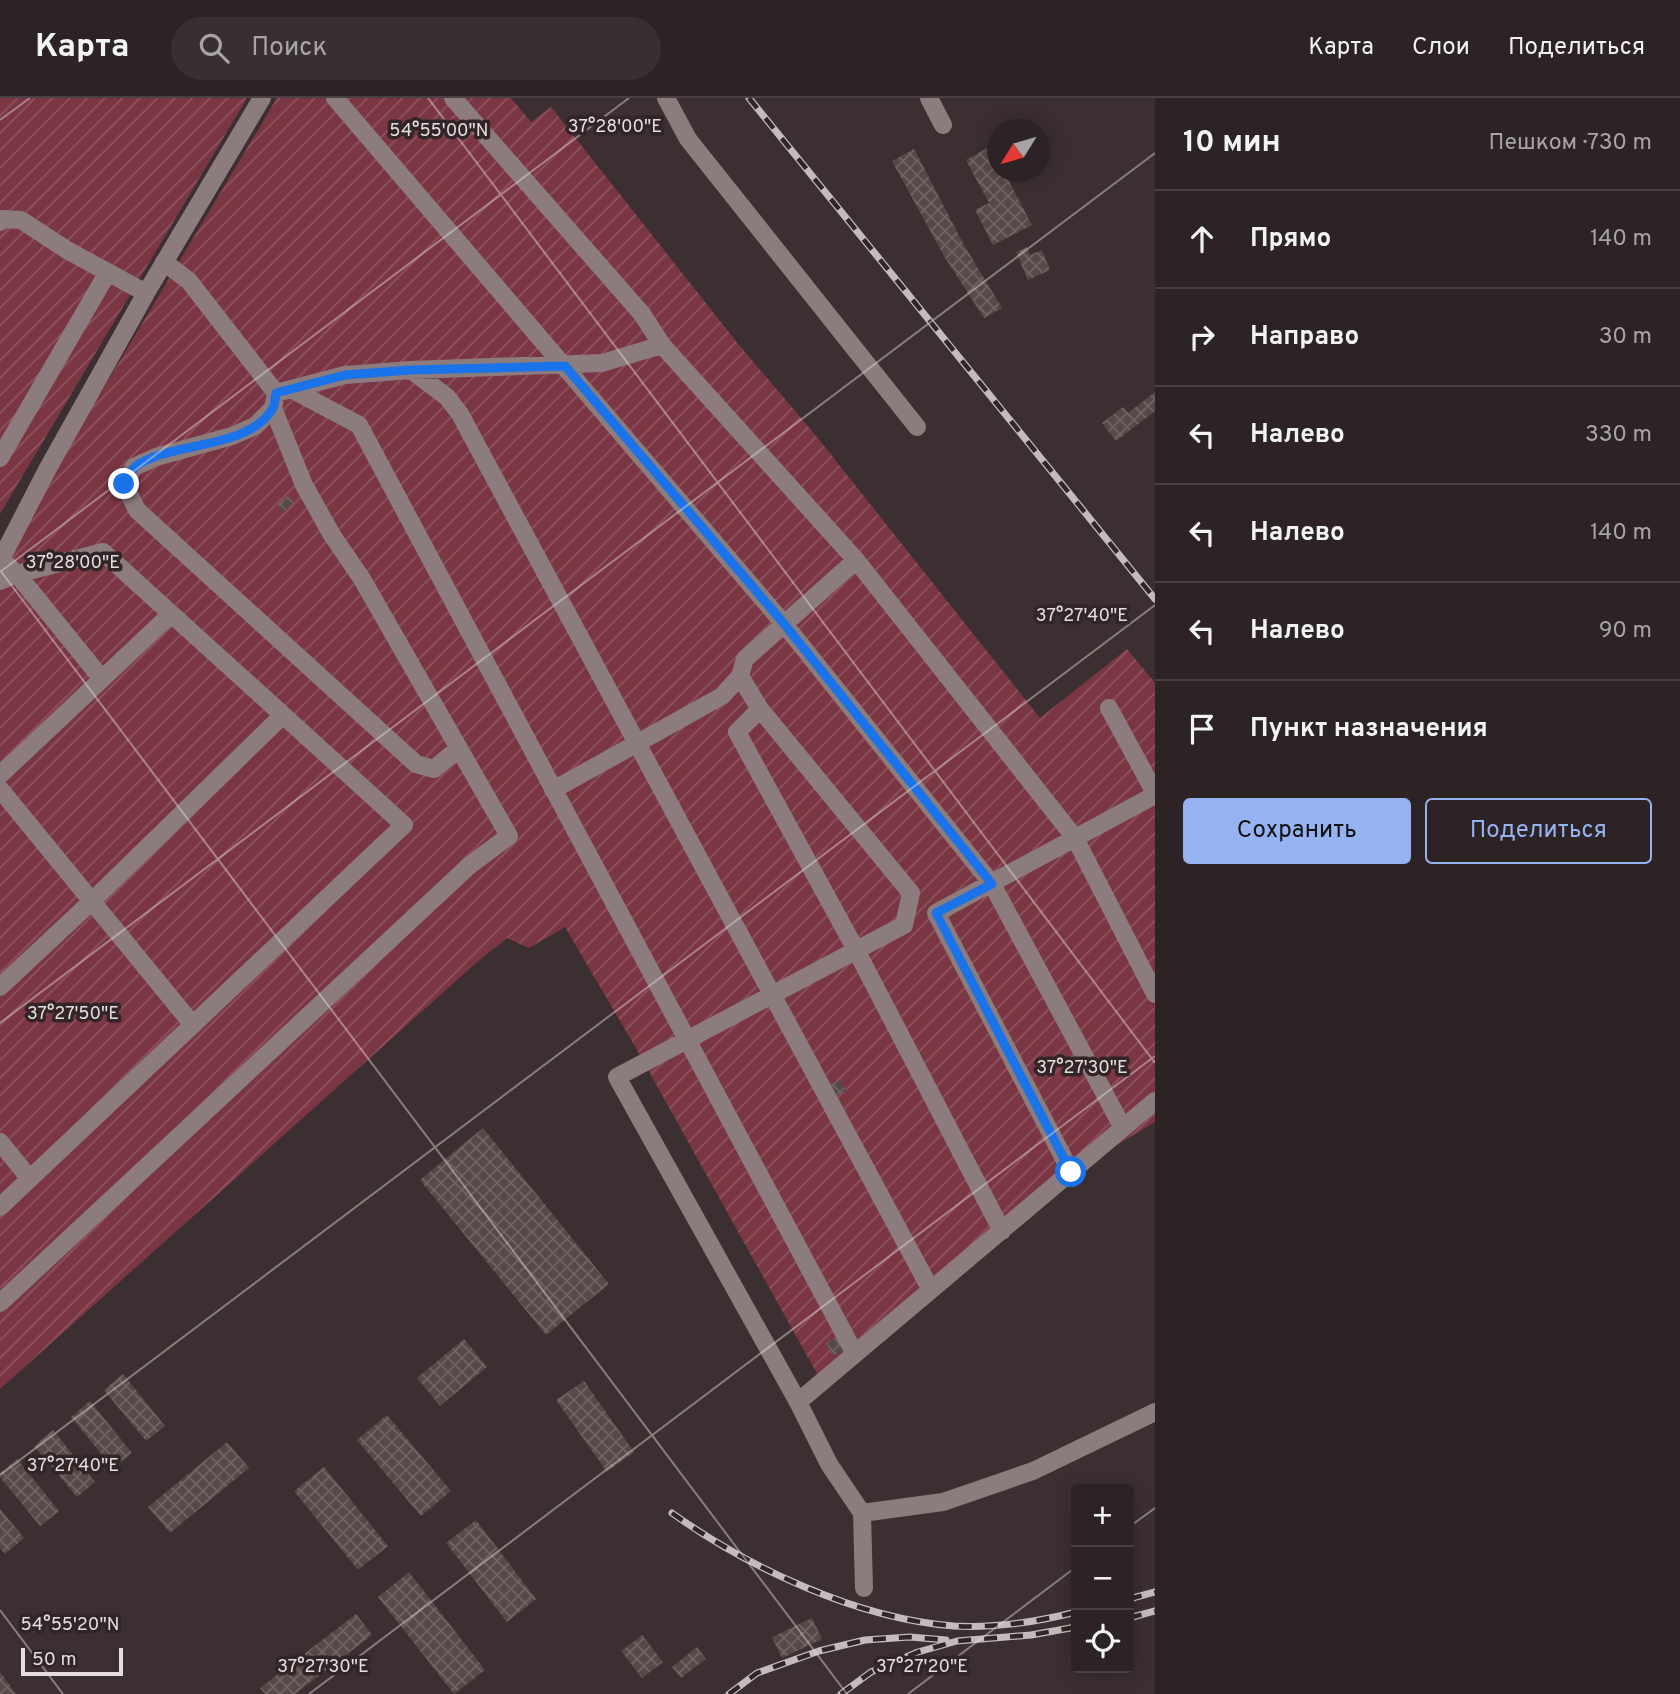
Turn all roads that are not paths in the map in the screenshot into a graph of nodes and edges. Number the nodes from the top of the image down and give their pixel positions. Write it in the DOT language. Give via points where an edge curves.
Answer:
graph roads {
  1 [pos="262,98"];
  2 [pos="335,98"];
  3 [pos="453,98"];
  4 [pos="666,98"];
  5 [pos="929,98"];
  6 [pos="943,125"];
  7 [pos="0,222"];
  8 [pos="164,262"];
  9 [pos="108,272"];
  10 [pos="146,293"];
  11 [pos="662,345"];
  12 [pos="565,366"];
  13 [pos="411,370"];
  14 [pos="280,396"];
  15 [pos="918,426"];
  16 [pos="0,458"];
  17 [pos="1,560"];
  18 [pos="856,560"];
  19 [pos="17,574"];
  20 [pos="0,581"];
  21 [pos="171,614"];
  22 [pos="785,625"];
  23 [pos="740,676"];
  24 [pos="102,679"];
  25 [pos="1109,708"];
  26 [pos="760,709"];
  27 [pos="283,715"];
  28 [pos="636,744"];
  29 [pos="458,748"];
  30 [pos="0,775"];
  31 [pos="0,789"];
  32 [pos="553,790"];
  33 [pos="1155,794"];
  34 [pos="1075,838"];
  35 [pos="992,884"];
  36 [pos="91,902"];
  37 [pos="856,950"];
  38 [pos="0,986"];
  39 [pos="1155,994"];
  40 [pos="771,995"];
  41 [pos="193,1025"];
  42 [pos="687,1040"];
  43 [pos="1155,1101"];
  44 [pos="1123,1128"];
  45 [pos="0,1142"];
  46 [pos="1071,1172"];
  47 [pos="30,1179"];
  48 [pos="0,1207"];
  49 [pos="1002,1231"];
  50 [pos="931,1290"];
  51 [pos="0,1303"];
  52 [pos="855,1354"];
  53 [pos="798,1402"];
  54 [pos="1155,1412"];
  55 [pos="862,1513"];
  56 [pos="864,1588"];
  1 -- 8 [label="street"];
  2 -- 12 [label="street"];
  3 -- 11 [label="street" via="642,314"];
  4 -- 15 [label="street" via="688,139"];
  5 -- 6 [label="street"];
  7 -- 9 [label="street" via="21,220"];
  8 -- 10 [label="street"];
  8 -- 14 [label="street" via="189,281"];
  9 -- 10 [label="street"];
  9 -- 16 [label="street"];
  10 -- 17 [label="street"];
  11 -- 12 [label="street" via="602,363"];
  11 -- 18 [label="street"];
  12 -- 13 [label="street"];
  12 -- 22 [label="street"];
  13 -- 14 [label="street" via="345,375"];
  13 -- 28 [label="street" via="447,397 460,414"];
  14 -- 29 [label="street" via="304,485"];
  14 -- 29 [label="street" via="256,426 134,467 124,484 137,510 416,764 434,768"];
  14 -- 32 [label="street" via="359,425"];
  17 -- 19 [label="street"];
  18 -- 22 [label="street"];
  18 -- 34 [label="street"];
  19 -- 20 [label="street"];
  19 -- 21 [label="street" via="103,552"];
  19 -- 24 [label="street"];
  21 -- 24 [label="street"];
  21 -- 27 [label="street"];
  22 -- 23 [label="street" via="745,659"];
  22 -- 35 [label="street"];
  23 -- 26 [label="street"];
  23 -- 28 [label="street" via="722,696"];
  24 -- 30 [label="street"];
  25 -- 33 [label="street"];
  26 -- 37 [label="street" via="737,732"];
  26 -- 37 [label="street" via="911,893 904,925"];
  27 -- 36 [label="street"];
  27 -- 41 [label="street" via="404,825"];
  28 -- 32 [label="street"];
  28 -- 40 [label="street"];
  29 -- 51 [label="street" via="509,836 470,865"];
  31 -- 36 [label="street"];
  32 -- 42 [label="street"];
  33 -- 34 [label="street"];
  34 -- 35 [label="street"];
  34 -- 39 [label="street"];
  35 -- 44 [label="street"];
  35 -- 46 [label="street" via="936,913"];
  36 -- 38 [label="street"];
  36 -- 41 [label="street"];
  37 -- 40 [label="street"];
  37 -- 49 [label="street"];
  40 -- 42 [label="street"];
  40 -- 50 [label="street"];
  41 -- 47 [label="street"];
  42 -- 52 [label="street"];
  42 -- 53 [label="street" via="617,1077"];
  43 -- 44 [label="street"];
  44 -- 46 [label="street"];
  45 -- 47 [label="street"];
  46 -- 49 [label="street"];
  47 -- 48 [label="street"];
  49 -- 50 [label="street"];
  50 -- 52 [label="street"];
  52 -- 53 [label="street"];
  53 -- 55 [label="street" via="829,1464"];
  54 -- 55 [label="street" via="1020,1475 943,1502"];
  55 -- 56 [label="street"];
}
